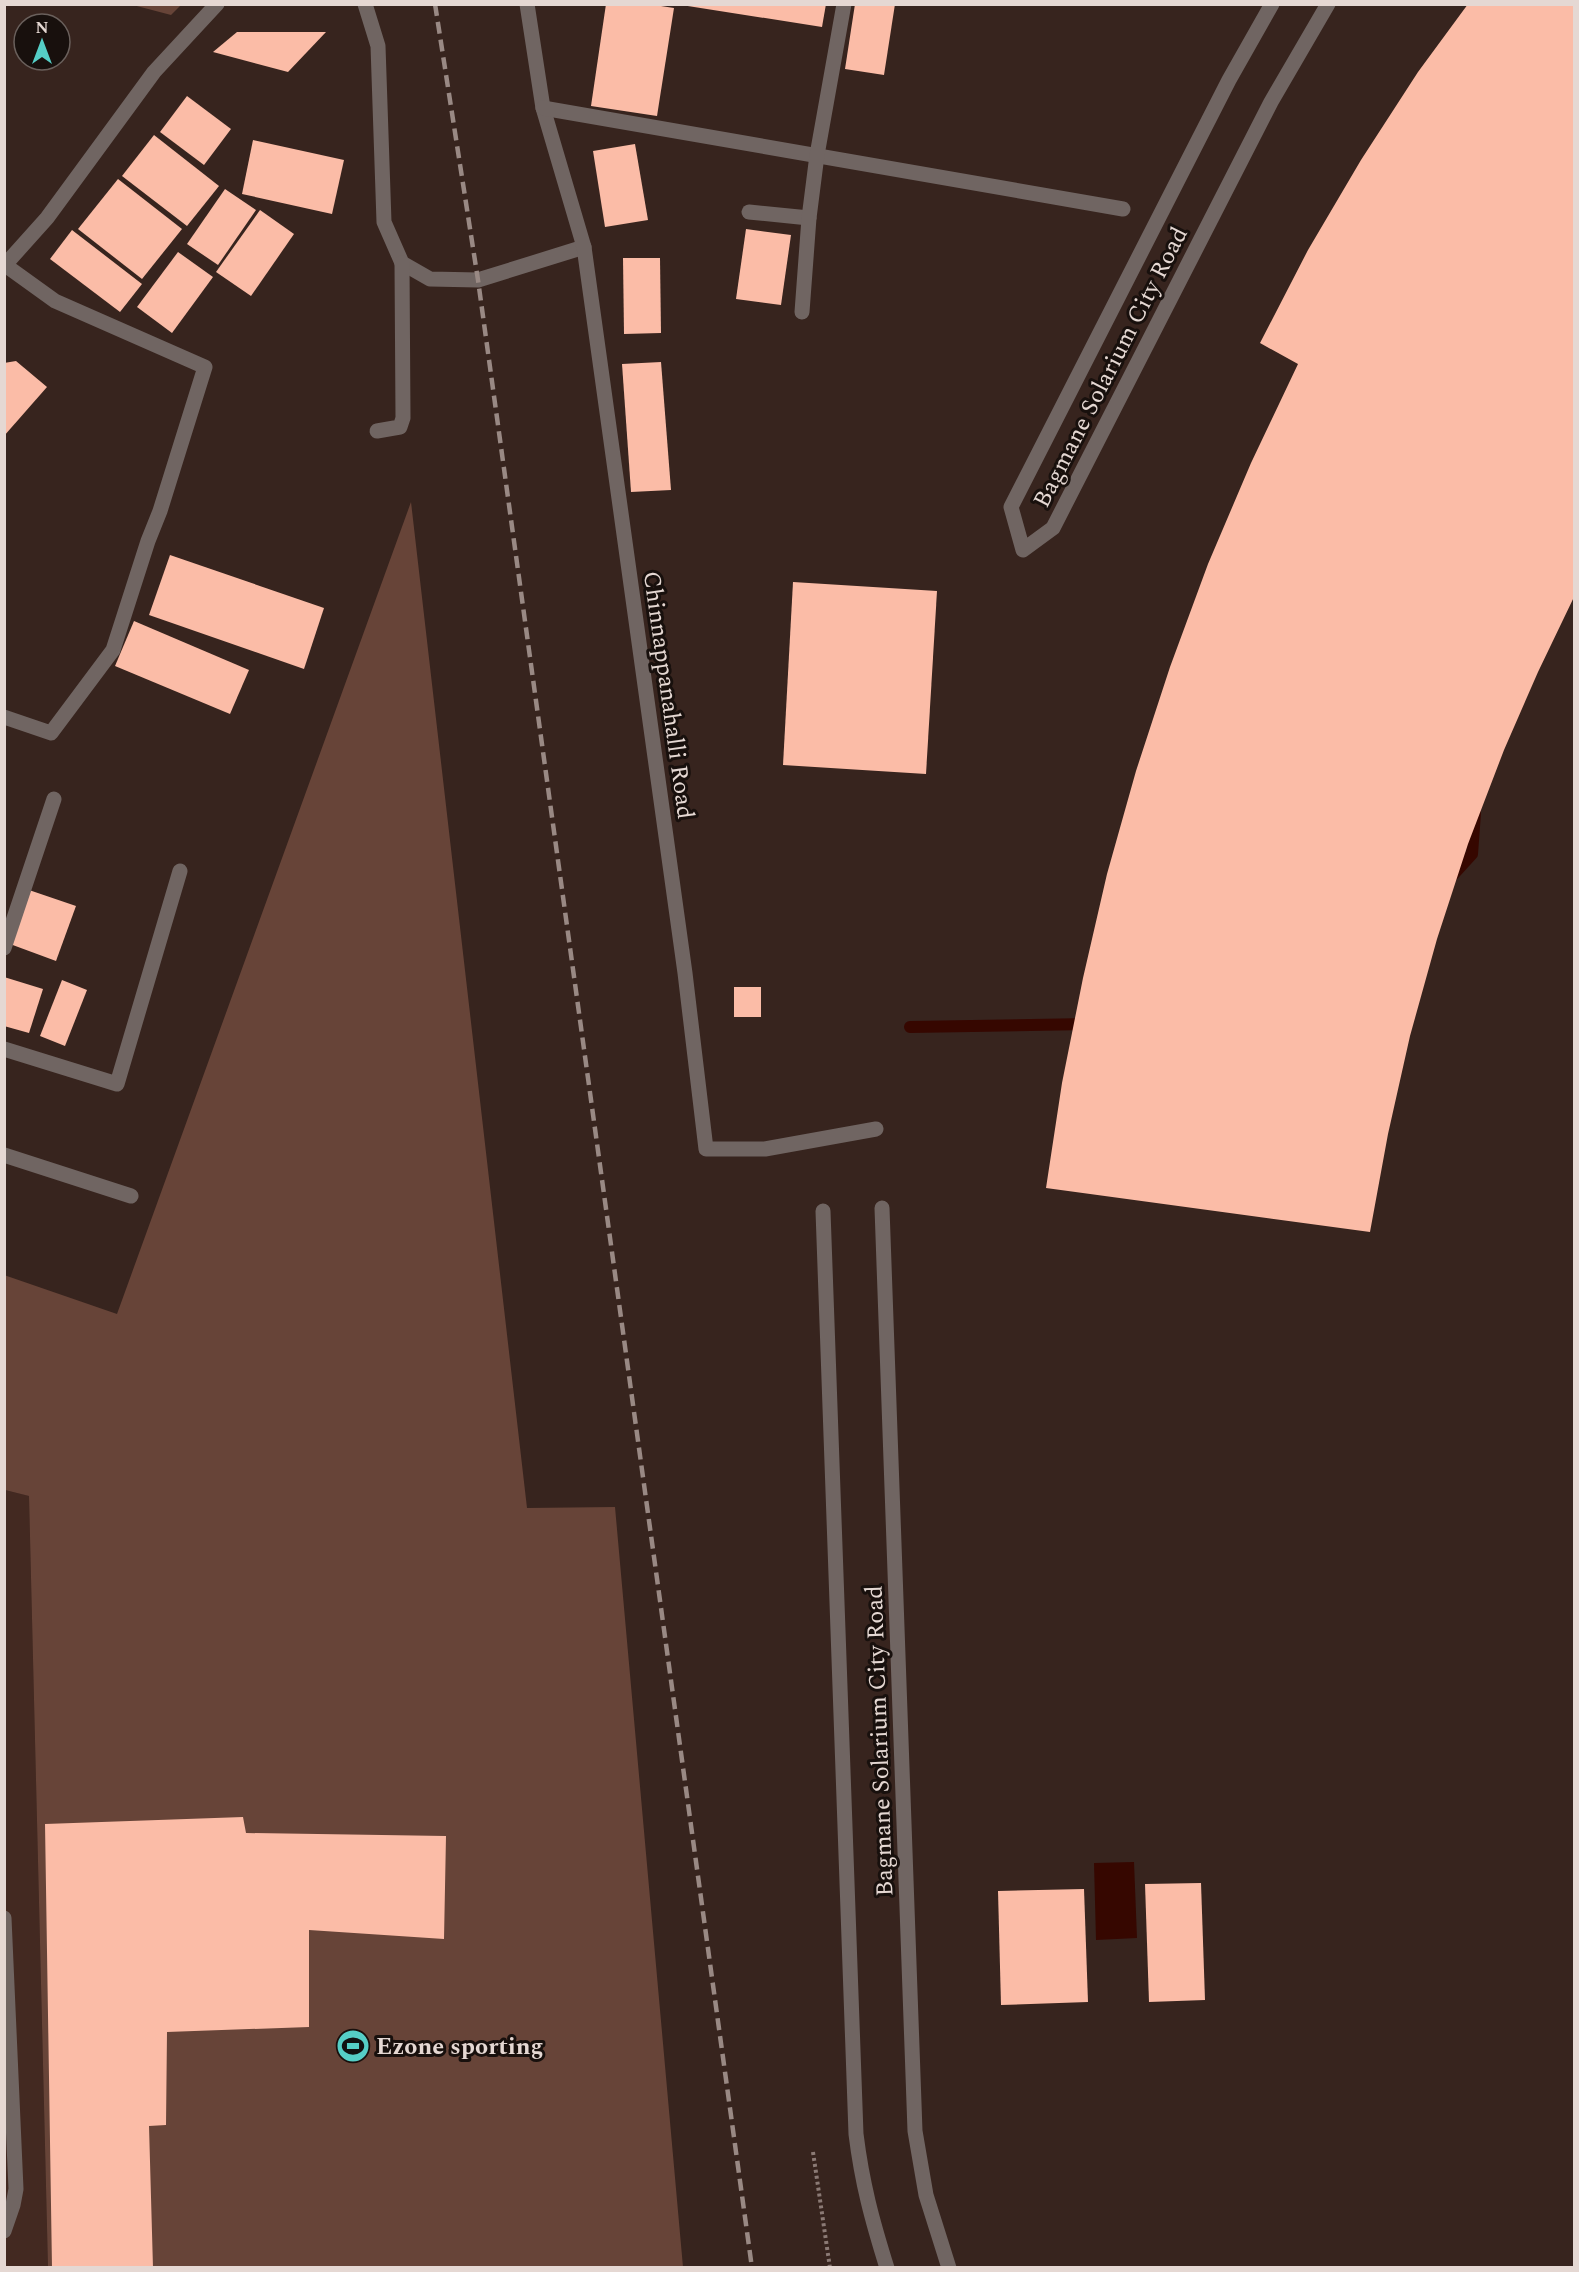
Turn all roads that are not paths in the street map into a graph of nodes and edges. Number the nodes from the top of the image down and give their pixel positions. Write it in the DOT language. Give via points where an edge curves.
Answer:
graph roads {
  1 [pos="217,4"];
  2 [pos="365,4"];
  3 [pos="527,4"];
  4 [pos="844,4"];
  5 [pos="1272,4"];
  6 [pos="1328,4"];
  7 [pos="543,108"];
  8 [pos="817,156"];
  9 [pos="1123,209"];
  10 [pos="749,212"];
  11 [pos="809,218"];
  12 [pos="584,247"];
  13 [pos="402,263"];
  14 [pos="5,266"];
  15 [pos="802,312"];
  16 [pos="377,431"];
  17 [pos="4,717"];
  18 [pos="54,799"];
  19 [pos="180,871"];
  20 [pos="4,948"];
  21 [pos="4,1049"];
  22 [pos="876,1129"];
  23 [pos="4,1155"];
  24 [pos="131,1196"];
  25 [pos="882,1208"];
  26 [pos="823,1211"];
  27 [pos="4,1918"];
  28 [pos="4,2231"];
  29 [pos="887,2268"];
  30 [pos="949,2268"];
  1 -- 14 [label="street" via="154,72 47,218"];
  2 -- 13 [label="street" via="378,46 384,222"];
  3 -- 7 [label="street, Chinnappanahalli Road"];
  4 -- 8 [label="street"];
  5 -- 6 [label="street, Bagmane Solarium City Road" via="1229,80 1011,507 1023,550 1053,528 1271,102"];
  7 -- 8 [label="street"];
  7 -- 12 [label="street, Chinnappanahalli Road"];
  8 -- 9 [label="street"];
  8 -- 11 [label="street"];
  10 -- 11 [label="street"];
  11 -- 15 [label="street"];
  12 -- 13 [label="street" via="478,280 430,279"];
  12 -- 22 [label="street, Chinnappanahalli Road" via="706,1149 765,1149"];
  13 -- 16 [label="street" via="403,418 399,427"];
  14 -- 17 [label="street" via="55,301 205,367 113,650 51,732"];
  18 -- 20 [label="street"];
  19 -- 21 [label="street" via="117,1084"];
  23 -- 24 [label="street"];
  25 -- 30 [label="street, Bagmane Solarium City Road" via="915,2131 926,2195"];
  26 -- 29 [label="street, Bagmane Solarium City Road" via="856,2134 868,2210"];
  27 -- 28 [label="street" via="16,2189"];
}
